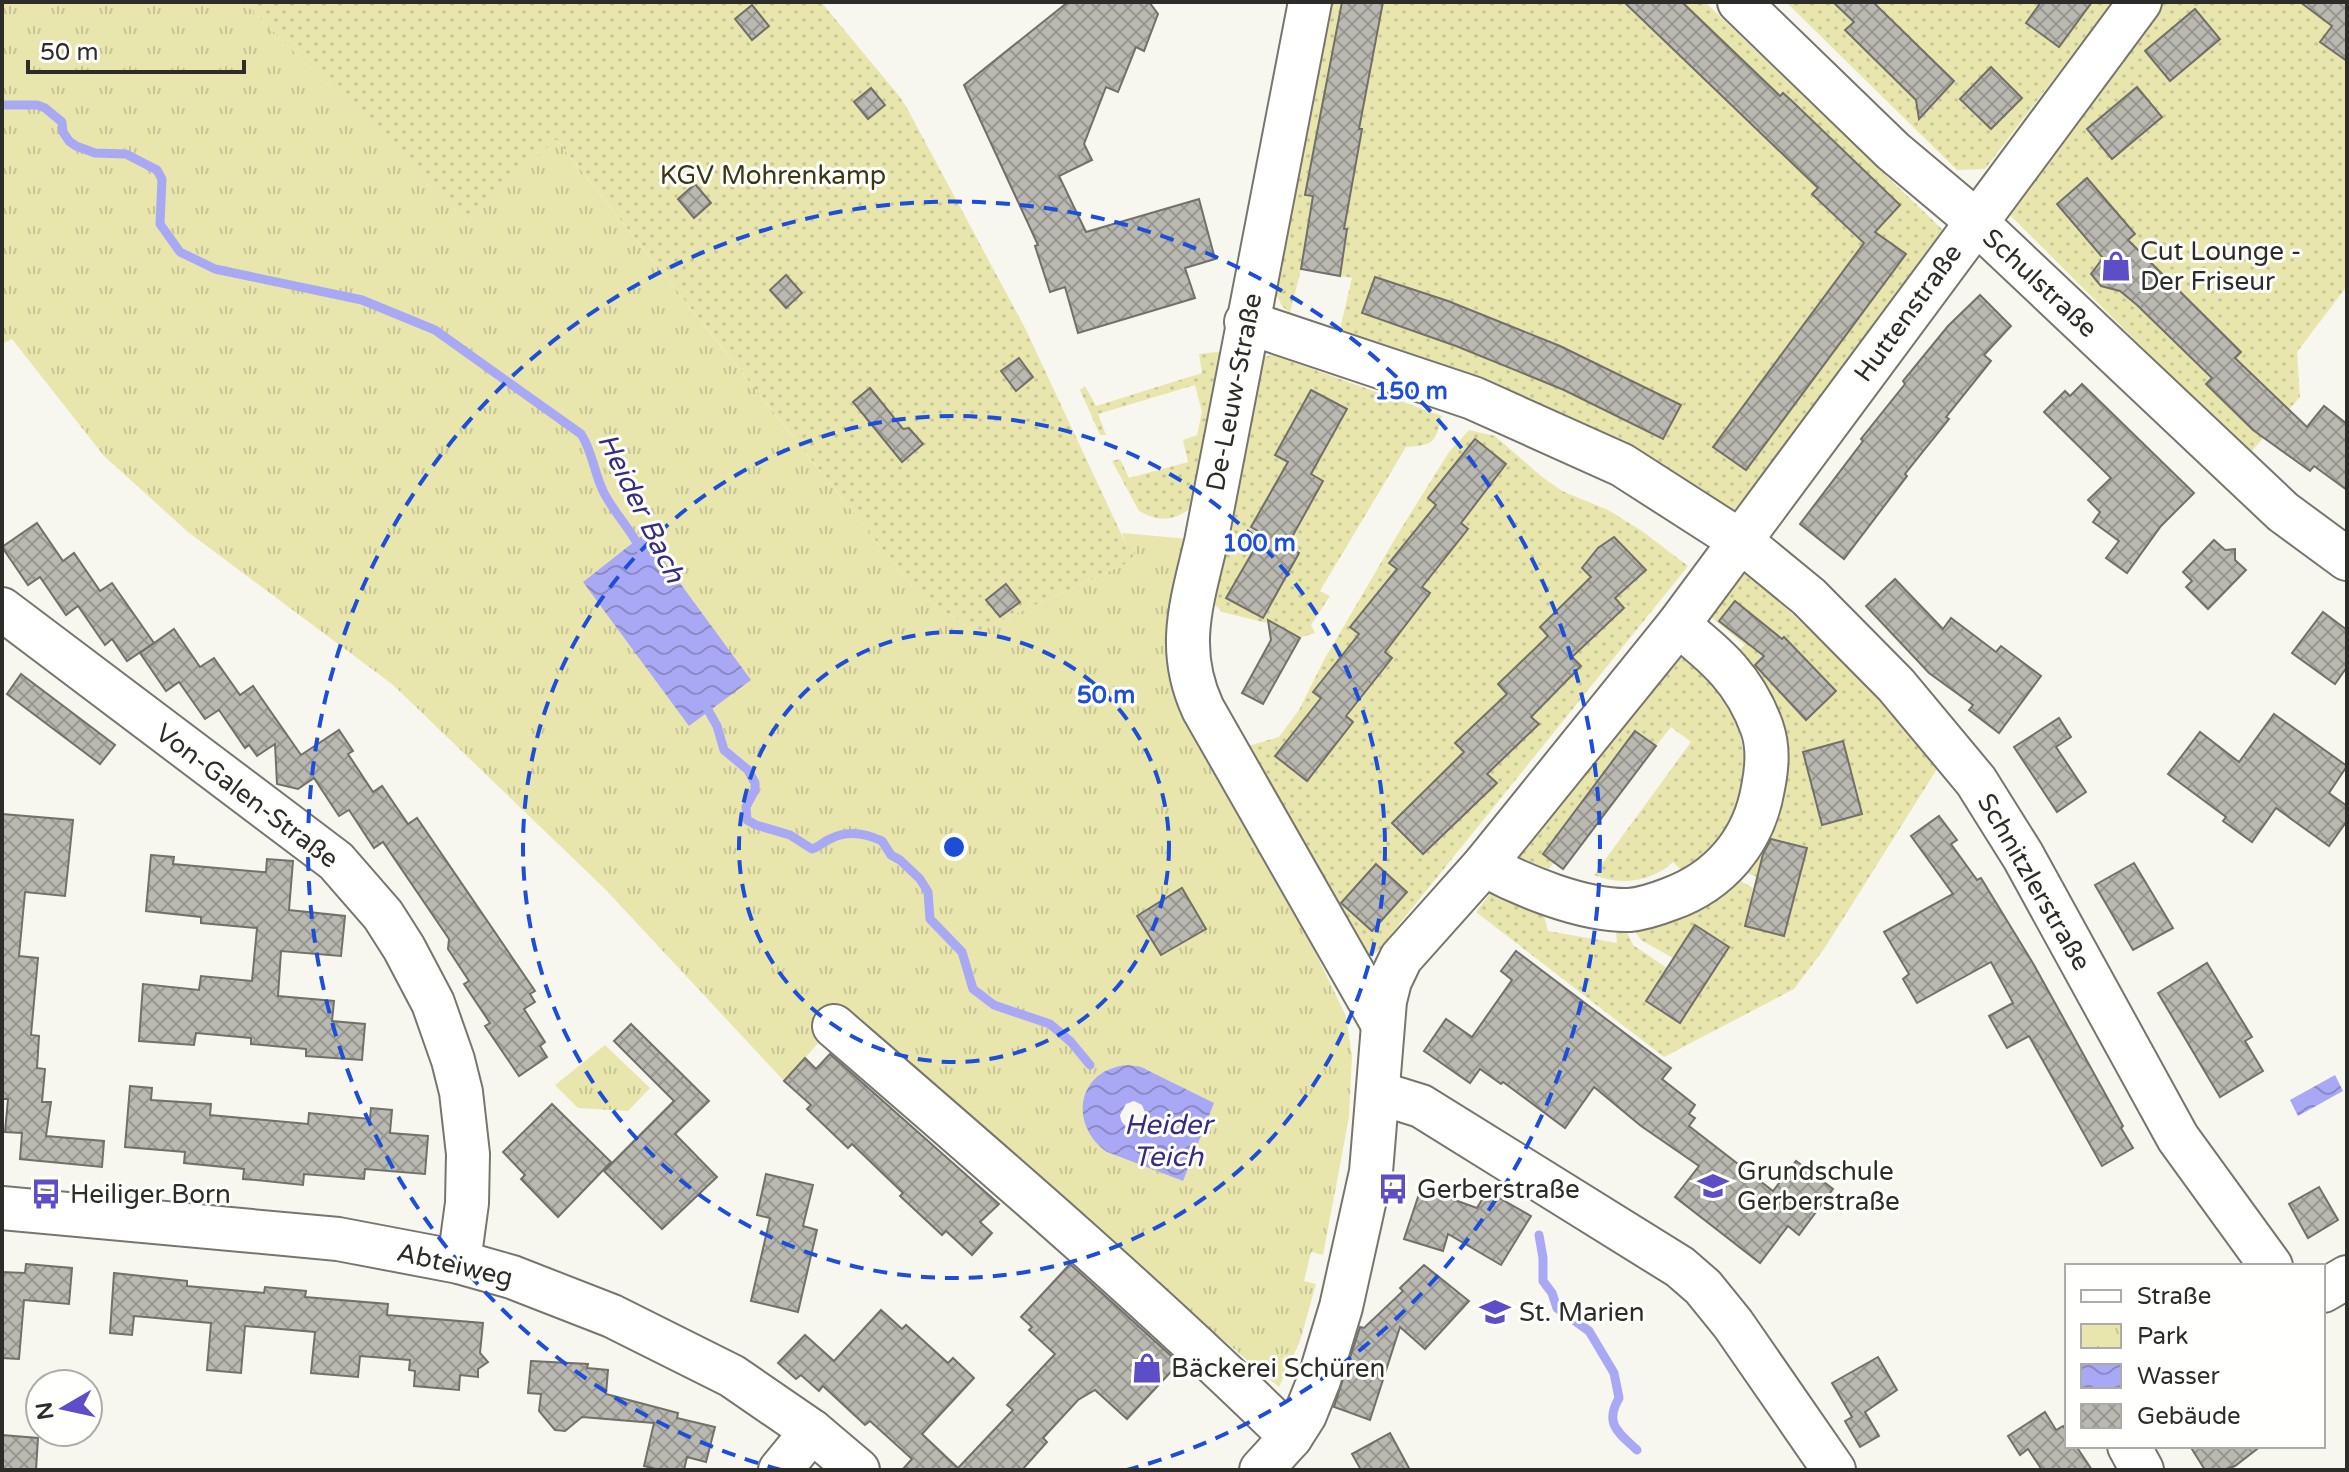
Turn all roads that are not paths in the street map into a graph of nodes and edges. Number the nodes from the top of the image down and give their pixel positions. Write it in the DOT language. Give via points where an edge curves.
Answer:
graph roads {
  1 [pos="1310,2"];
  2 [pos="1739,2"];
  3 [pos="2140,2"];
  4 [pos="1975,222"];
  5 [pos="1246,322"];
  6 [pos="1742,542"];
  7 [pos="2347,559"];
  8 [pos="2,609"];
  9 [pos="1678,625"];
  10 [pos="1484,865"];
  11 [pos="1382,1023"];
  12 [pos="834,1026"];
  13 [pos="1379,1093"];
  14 [pos="2,1208"];
  15 [pos="459,1262"];
  16 [pos="2270,1264"];
  17 [pos="2347,1277"];
  18 [pos="2325,1290"];
  19 [pos="812,1431"];
  20 [pos="1291,1437"];
  21 [pos="2130,1448"];
  22 [pos="780,1470"];
  23 [pos="858,1470"];
  24 [pos="1261,1470"];
  25 [pos="1834,1470"];
  26 [pos="2142,1470"];
  1 -- 5 [label="street, De-Leuw-Straße"];
  2 -- 4 [label="street, Schulstraße"];
  3 -- 4 [label="street, Huttenstraße"];
  4 -- 6 [label="street, Huttenstraße"];
  4 -- 7 [label="street, Schulstraße" via="2283,512"];
  5 -- 6 [label="street, Schnitzlerstraße" via="1473,398 1622,465"];
  5 -- 11 [label="street, De-Leuw-Straße" via="1189,614 1191,680"];
  6 -- 9 [label="street, Huttenstraße"];
  6 -- 16 [label="street, Schnitzlerstraße" via="1809,597 1896,685 1976,781 2178,1138"];
  8 -- 15 [label="street, Von-Galen-Straße" via="336,861 383,915 433,1003 461,1092 468,1154"];
  9 -- 10 [label="street, Huttenstraße"];
  9 -- 10 [label="street" via="1736,678 1763,730 1767,770 1762,799 1736,853 1713,877 1687,893 1629,910 1556,896"];
  10 -- 11 [label="street, Huttenstraße" via="1401,958 1390,981"];
  11 -- 13 [label="street, Huttenstraße"];
  12 -- 20 [label="street" via="1056,1218"];
  13 -- 20 [label="street" via="1371,1172 1341,1307 1319,1380"];
  13 -- 25 [label="street" via="1421,1106 1680,1267 1733,1324"];
  14 -- 15 [label="street, Abteiweg" via="338,1239"];
  15 -- 19 [label="street, Abteiweg" via="571,1298 668,1342 744,1383"];
  17 -- 18 [label="street"];
  19 -- 22 [label="street"];
  19 -- 23 [label="street, Abteiweg"];
  20 -- 24 [label="street"];
  21 -- 26 [label="street"];
}
